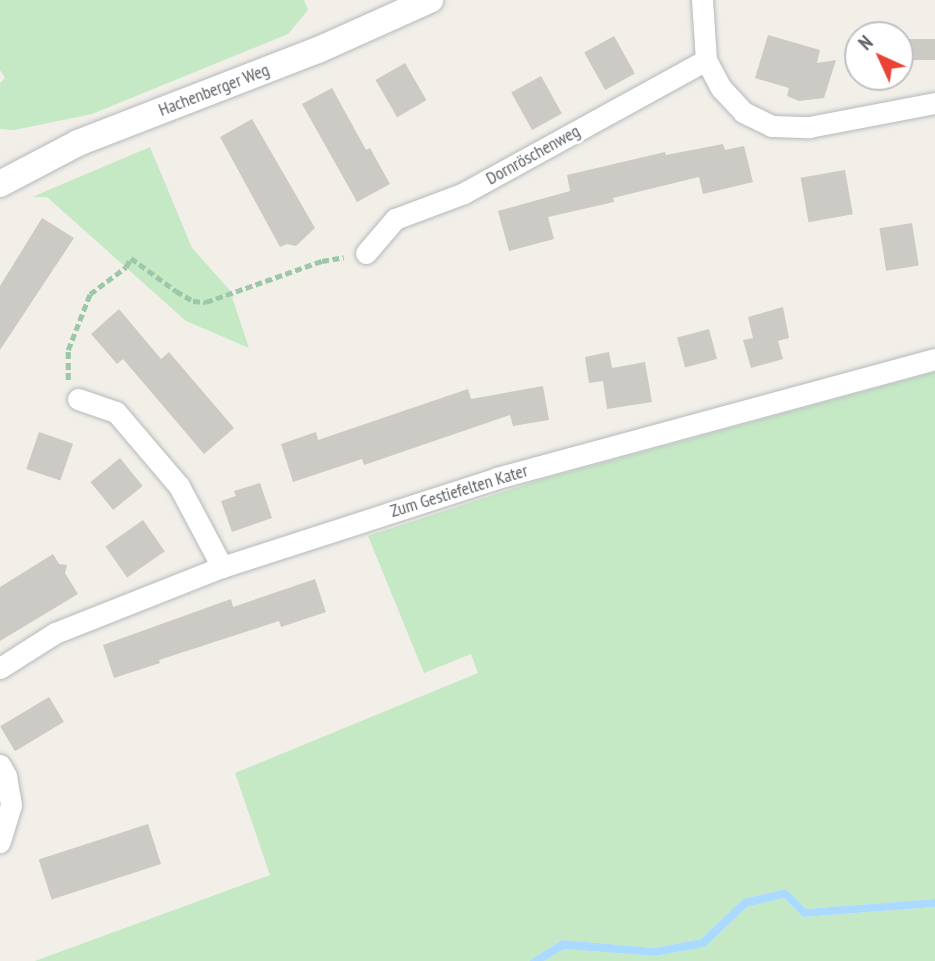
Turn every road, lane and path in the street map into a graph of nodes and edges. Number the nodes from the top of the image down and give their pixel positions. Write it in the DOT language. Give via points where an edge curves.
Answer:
graph roads {
  1 [pos="430,0"];
  2 [pos="702,0"];
  3 [pos="706,60"];
  4 [pos="935,103"];
  5 [pos="0,184"];
  6 [pos="366,253"];
  7 [pos="935,359"];
  8 [pos="78,399"];
  9 [pos="222,567"];
  10 [pos="0,668"];
  11 [pos="0,765"];
  12 [pos="0,842"];
  1 -- 5 [label="street, Hachenberger Weg" via="318,50 78,143"];
  2 -- 3 [label="street"];
  3 -- 4 [label="street" via="721,88 743,112 772,126 809,127"];
  3 -- 6 [label="street, Dornröschenweg" via="464,193 395,219"];
  6 -- 8 [label="path" via="322,261 206,302 193,301 131,258 90,294 79,318 68,350 68,384"];
  7 -- 9 [label="street, Zum Gestiefelten Kater" via="497,478"];
  8 -- 9 [label="street" via="116,412 179,486"];
  9 -- 10 [label="street, Zum Gestiefelten Kater" via="54,632"];
  11 -- 12 [label="street" via="11,805"];
}
